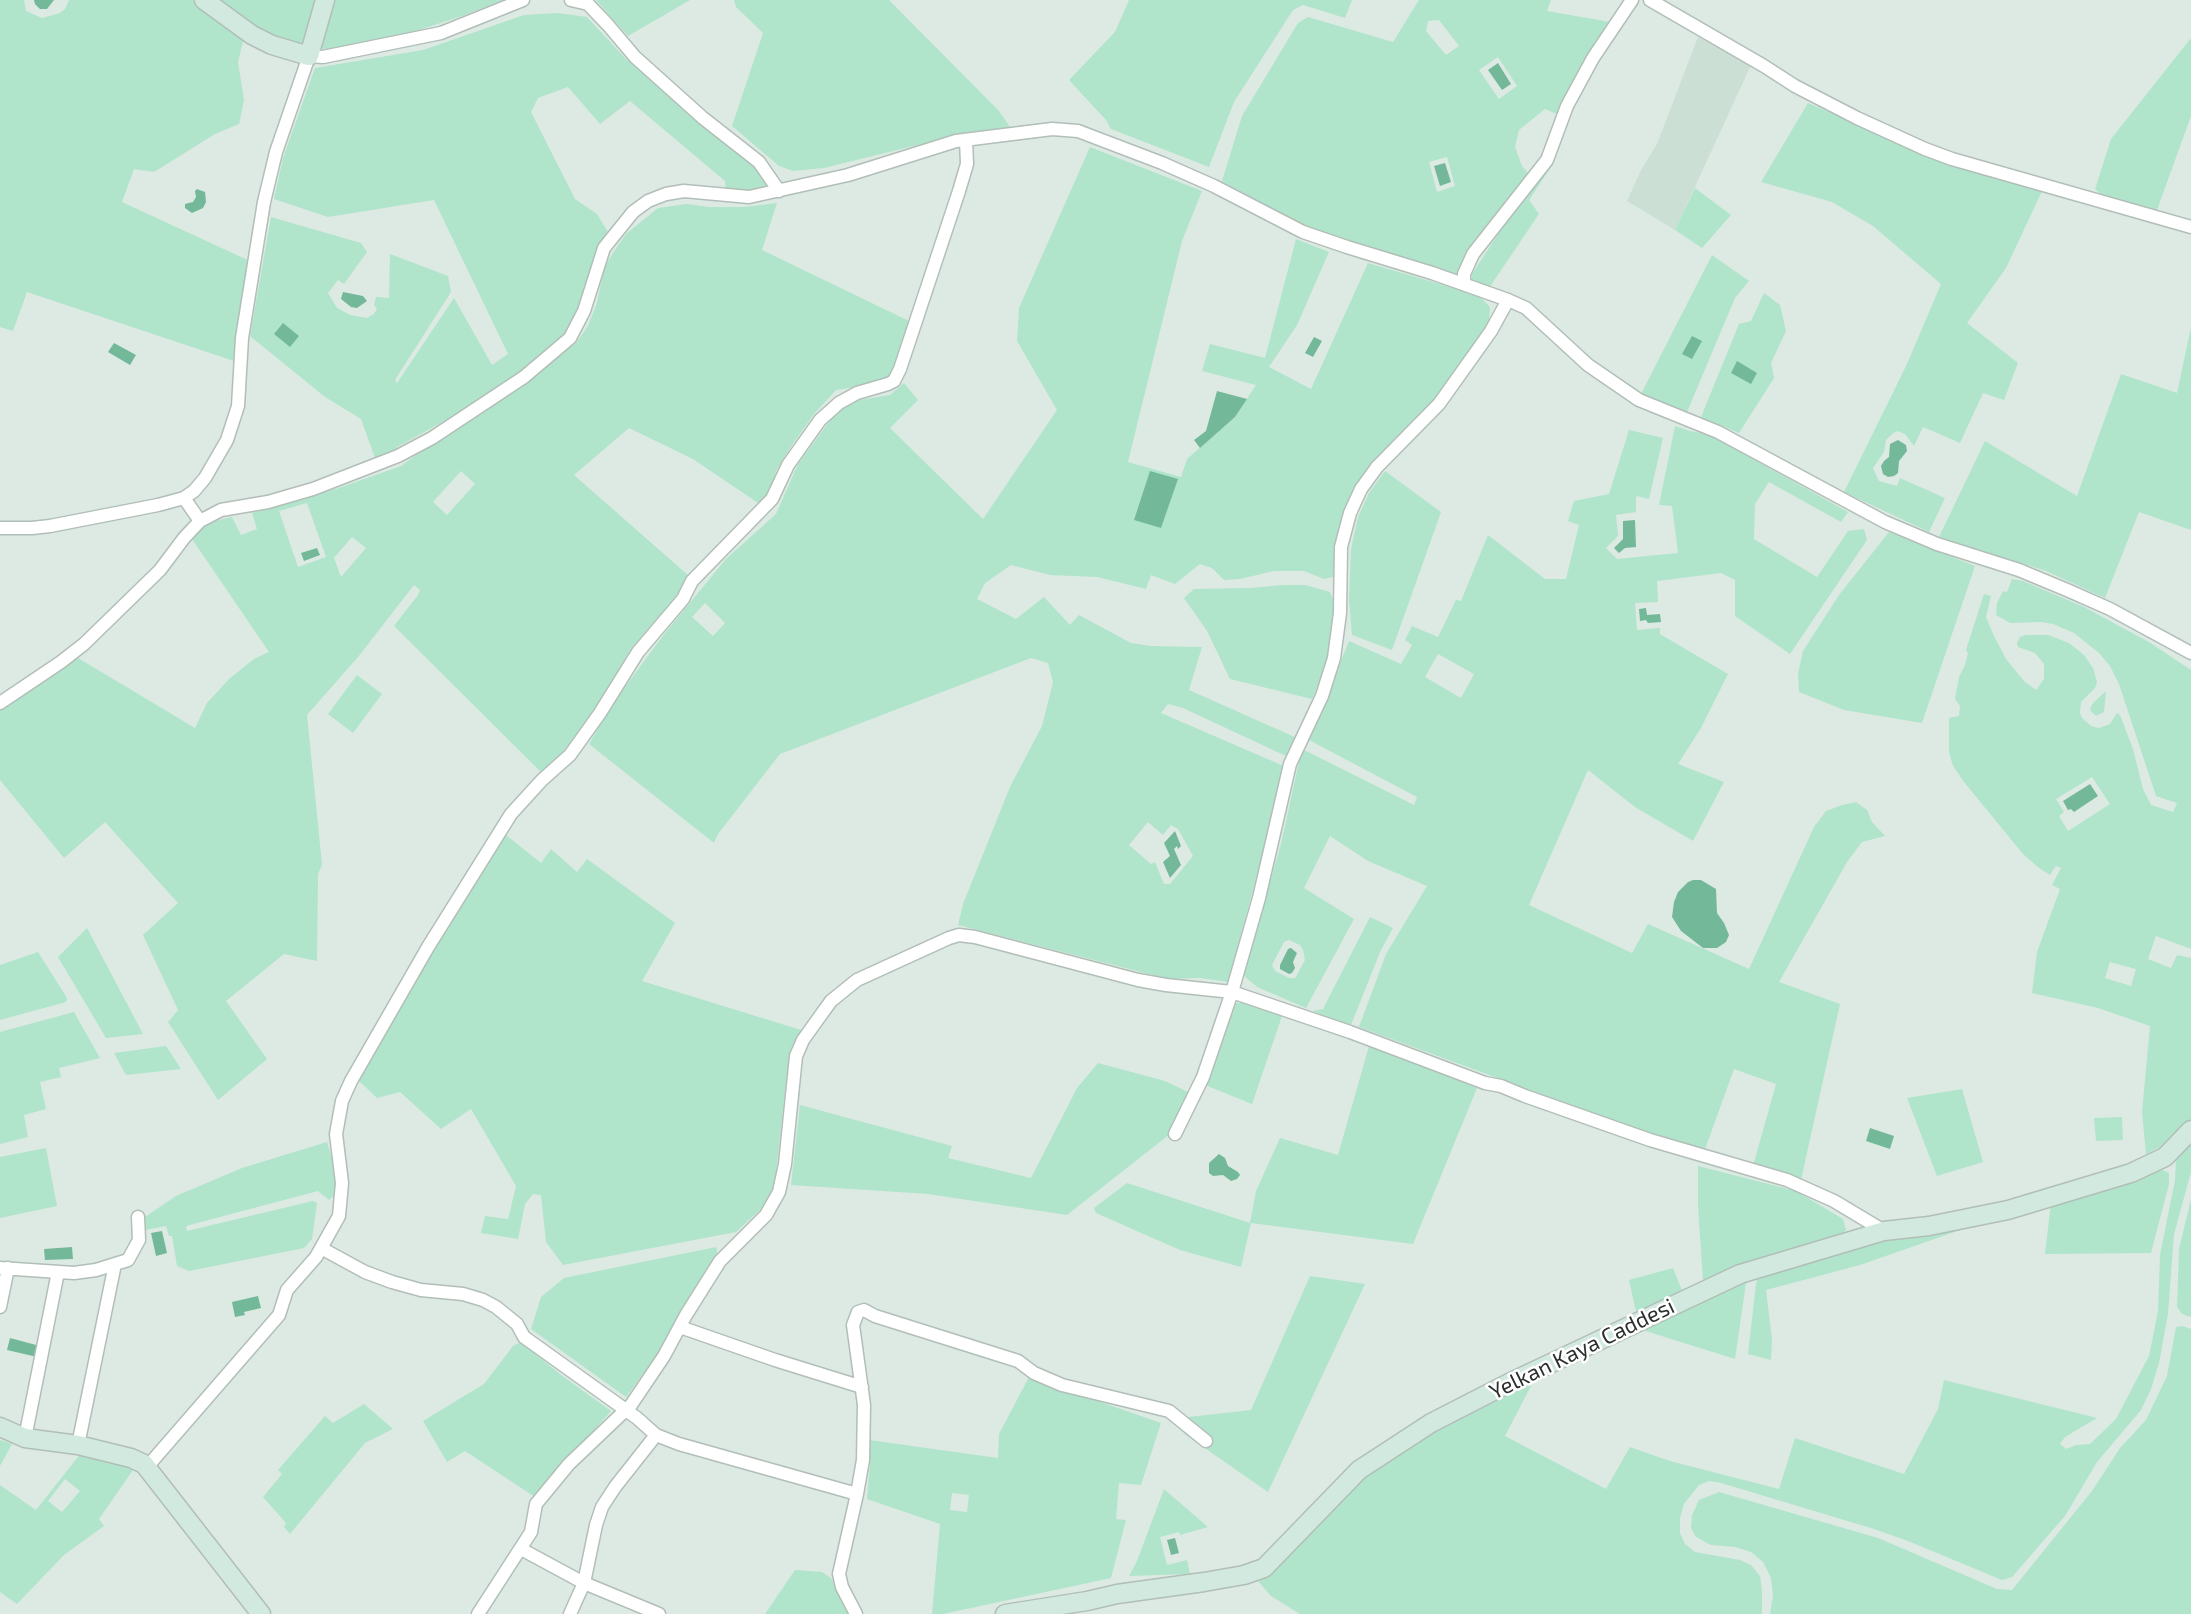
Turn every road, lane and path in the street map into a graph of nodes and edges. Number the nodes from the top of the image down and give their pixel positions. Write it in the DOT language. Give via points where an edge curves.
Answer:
graph roads {
  1 [pos="204,0"];
  2 [pos="325,0"];
  3 [pos="523,0"];
  4 [pos="571,0"];
  5 [pos="1632,0"];
  6 [pos="1650,0"];
  7 [pos="309,56"];
  8 [pos="966,140"];
  9 [pos="779,191"];
  10 [pos="2191,227"];
  11 [pos="1464,284"];
  12 [pos="1508,300"];
  13 [pos="184,498"];
  14 [pos="200,521"];
  15 [pos="0,528"];
  16 [pos="2191,653"];
  17 [pos="0,703"];
  18 [pos="1232,992"];
  19 [pos="2191,1130"];
  20 [pos="1175,1134"];
  21 [pos="138,1217"];
  22 [pos="1884,1231"];
  23 [pos="321,1248"];
  24 [pos="115,1264"];
  25 [pos="4,1268"];
  26 [pos="58,1272"];
  27 [pos="0,1307"];
  28 [pos="680,1327"];
  29 [pos="862,1386"];
  30 [pos="625,1410"];
  31 [pos="0,1427"];
  32 [pos="656,1435"];
  33 [pos="25,1438"];
  34 [pos="1206,1441"];
  35 [pos="78,1445"];
  36 [pos="147,1467"];
  37 [pos="857,1494"];
  38 [pos="521,1549"];
  39 [pos="585,1583"];
  40 [pos="261,1614"];
  41 [pos="478,1614"];
  42 [pos="570,1614"];
  43 [pos="659,1614"];
  44 [pos="856,1614"];
  45 [pos="1005,1614"];
  1 -- 7 [label="street" via="252,35"];
  2 -- 7 [label="street"];
  3 -- 7 [label="street" via="441,33 323,57"];
  4 -- 9 [label="street" via="588,4 634,57 759,162"];
  5 -- 11 [label="street" via="1572,96 1547,160 1473,254"];
  6 -- 10 [label="street" via="1795,86 1925,149"];
  7 -- 13 [label="street" via="276,152 264,202 242,338 240,390 233,427 206,478"];
  8 -- 9 [label="street" via="848,176"];
  8 -- 11 [label="street" via="1052,129 1078,131 1214,186 1304,232"];
  8 -- 23 [label="street" via="967,164 959,191 894,381 857,393 820,420 788,465 772,499 692,581 683,599 638,652 570,755 511,814 428,947 342,1101 336,1134 342,1183 339,1216"];
  9 -- 14 [label="street" via="749,197 684,191 648,201 633,212 604,248 584,311 570,338 524,377 398,456 312,489 220,510"];
  11 -- 12 [label="street"];
  12 -- 16 [label="street" via="1526,308 1588,365 1639,400 1718,432 1885,522 2058,586"];
  12 -- 18 [label="street" via="1439,404 1377,467 1350,513 1341,547 1340,613 1334,658 1322,696 1290,764"];
  13 -- 14 [label="street"];
  13 -- 15 [label="street" via="50,526"];
  14 -- 17 [label="street" via="160,570 84,644"];
  18 -- 20 [label="street" via="1203,1077"];
  18 -- 22 [label="street" via="1662,1144 1787,1180 1834,1201"];
  18 -- 28 [label="street" via="1138,980 958,935 856,980 831,1001 796,1056 785,1164 778,1192 766,1215 720,1261"];
  19 -- 22 [label="street, Yelkan Kaya Caddesi" via="2165,1156 2131,1173 2008,1210"];
  21 -- 24 [label="street" via="139,1240 128,1260"];
  22 -- 45 [label="street, Yelkan Kaya Caddesi" via="1740,1274 1431,1423 1359,1470 1264,1568 1244,1575"];
  23 -- 30 [label="street" via="393,1282 483,1300 517,1324 524,1337"];
  23 -- 36 [label="street" via="287,1290 279,1315"];
  24 -- 26 [label="street" via="96,1270"];
  24 -- 35 [label="street"];
  25 -- 26 [label="street"];
  25 -- 27 [label="street"];
  26 -- 33 [label="street"];
  28 -- 29 [label="street"];
  28 -- 30 [label="street"];
  29 -- 34 [label="street" via="852,1325 858,1312 864,1310 1018,1361 1062,1385 1169,1411"];
  29 -- 37 [label="street" via="863,1460"];
  30 -- 32 [label="street"];
  30 -- 38 [label="street" via="569,1464 536,1504 531,1532"];
  31 -- 33 [label="street"];
  32 -- 37 [label="street"];
  32 -- 39 [label="street" via="602,1507"];
  33 -- 35 [label="street"];
  35 -- 36 [label="street" via="131,1458"];
  36 -- 40 [label="street"];
  37 -- 44 [label="street" via="839,1574"];
  38 -- 39 [label="street"];
  38 -- 41 [label="street"];
  39 -- 42 [label="street"];
  39 -- 43 [label="street"];
}
